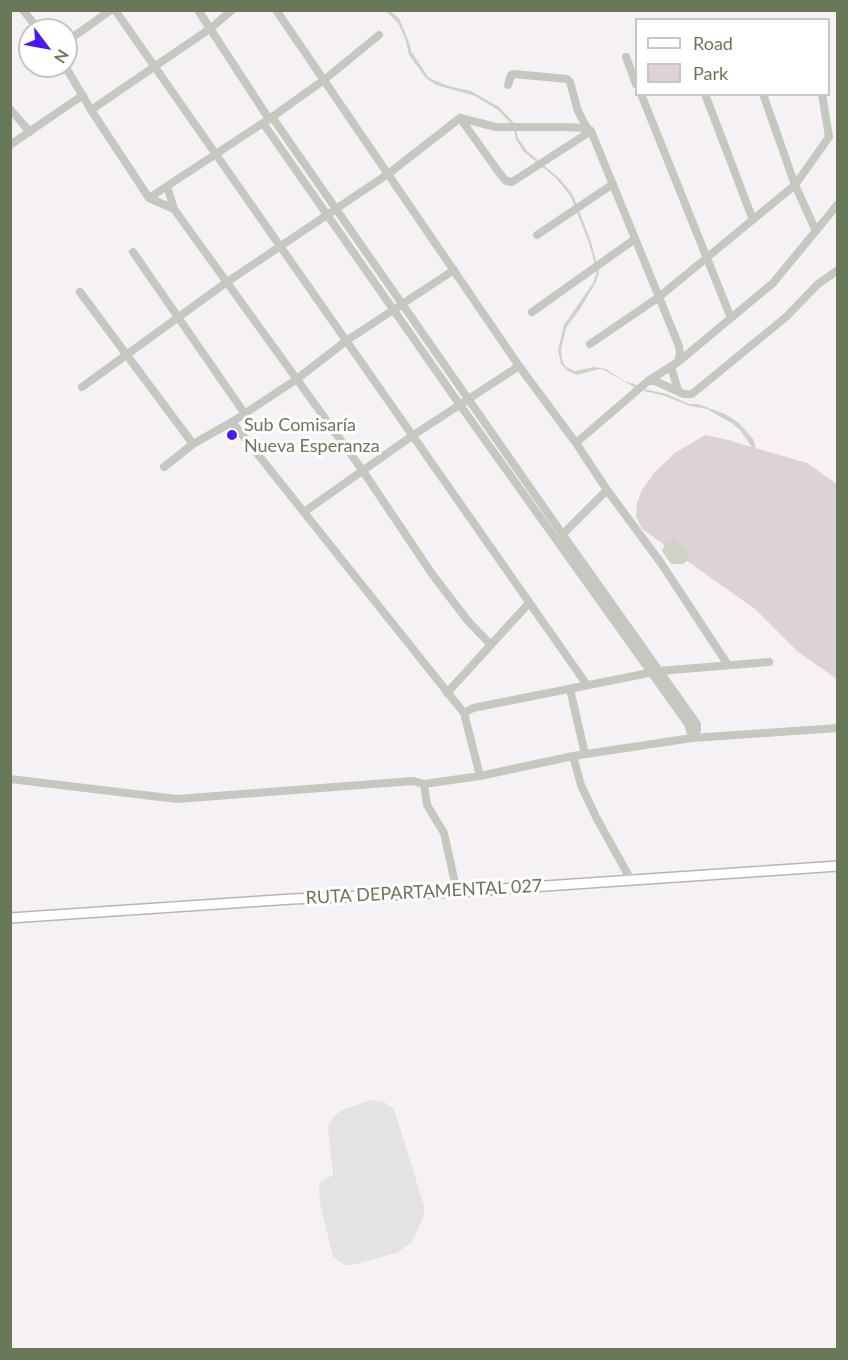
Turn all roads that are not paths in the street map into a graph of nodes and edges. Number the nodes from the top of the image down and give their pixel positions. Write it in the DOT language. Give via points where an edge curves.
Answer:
graph roads {
  1 [pos="113,10"];
  2 [pos="198,10"];
  3 [pos="232,10"];
  4 [pos="276,10"];
  5 [pos="211,28"];
  6 [pos="78,34"];
  7 [pos="379,35"];
  8 [pos="626,57"];
  9 [pos="155,67"];
  10 [pos="72,78"];
  11 [pos="324,80"];
  12 [pos="635,81"];
  13 [pos="508,85"];
  14 [pos="82,95"];
  15 [pos="642,96"];
  16 [pos="706,96"];
  17 [pos="764,96"];
  18 [pos="822,96"];
  19 [pos="10,109"];
  20 [pos="91,110"];
  21 [pos="460,118"];
  22 [pos="268,120"];
  23 [pos="589,130"];
  24 [pos="30,132"];
  25 [pos="10,145"];
  26 [pos="216,153"];
  27 [pos="388,174"];
  28 [pos="613,184"];
  29 [pos="795,185"];
  30 [pos="167,186"];
  31 [pos="149,198"];
  32 [pos="837,204"];
  33 [pos="174,209"];
  34 [pos="336,209"];
  35 [pos="327,215"];
  36 [pos="753,220"];
  37 [pos="816,231"];
  38 [pos="537,235"];
  39 [pos="635,239"];
  40 [pos="279,247"];
  41 [pos="133,252"];
  42 [pos="707,258"];
  43 [pos="454,270"];
  44 [pos="837,270"];
  45 [pos="226,282"];
  46 [pos="80,292"];
  47 [pos="659,297"];
  48 [pos="402,304"];
  49 [pos="393,310"];
  50 [pos="532,312"];
  51 [pos="178,318"];
  52 [pos="731,318"];
  53 [pos="346,340"];
  54 [pos="590,344"];
  55 [pos="127,355"];
  56 [pos="674,364"];
  57 [pos="519,366"];
  58 [pos="297,379"];
  59 [pos="643,386"];
  60 [pos="82,387"];
  61 [pos="678,390"];
  62 [pos="469,399"];
  63 [pos="460,405"];
  64 [pos="245,414"];
  65 [pos="232,422"];
  66 [pos="412,436"];
  67 [pos="576,443"];
  68 [pos="193,444"];
  69 [pos="164,467"];
  70 [pos="363,471"];
  71 [pos="607,490"];
  72 [pos="304,512"];
  73 [pos="559,538"];
  74 [pos="529,603"];
  75 [pos="491,645"];
  76 [pos="769,662"];
  77 [pos="728,665"];
  78 [pos="655,672"];
  79 [pos="587,685"];
  80 [pos="570,689"];
  81 [pos="447,693"];
  82 [pos="464,713"];
  83 [pos="837,728"];
  84 [pos="692,738"];
  85 [pos="585,754"];
  86 [pos="573,756"];
  87 [pos="480,776"];
  88 [pos="10,779"];
  89 [pos="424,784"];
  90 [pos="837,866"];
  91 [pos="630,880"];
  92 [pos="457,892"];
  93 [pos="10,918"];
  1 -- 6 [label="street"];
  1 -- 9 [label="street"];
  2 -- 5 [label="street"];
  3 -- 5 [label="street"];
  4 -- 11 [label="street"];
  5 -- 9 [label="street"];
  5 -- 22 [label="street"];
  7 -- 11 [label="street"];
  8 -- 12 [label="street"];
  9 -- 20 [label="street"];
  9 -- 26 [label="street"];
  10 -- 14 [label="street"];
  11 -- 22 [label="street"];
  11 -- 27 [label="street"];
  13 -- 23 [label="street" via="514,74 567,79 582,122"];
  14 -- 20 [label="street"];
  14 -- 24 [label="street"];
  15 -- 42 [label="street"];
  16 -- 36 [label="street"];
  17 -- 29 [label="street"];
  18 -- 29 [label="street" via="829,137"];
  19 -- 24 [label="street"];
  20 -- 31 [label="street"];
  21 -- 23 [label="street" via="496,127"];
  21 -- 23 [label="street" via="506,181 512,182"];
  21 -- 27 [label="street"];
  22 -- 26 [label="street"];
  22 -- 34 [label="street"];
  22 -- 35 [label="street"];
  23 -- 28 [label="street"];
  24 -- 25 [label="street"];
  26 -- 30 [label="street"];
  26 -- 40 [label="street"];
  27 -- 34 [label="street"];
  27 -- 43 [label="street"];
  28 -- 38 [label="street"];
  28 -- 39 [label="street"];
  29 -- 36 [label="street"];
  29 -- 37 [label="street"];
  30 -- 31 [label="street"];
  30 -- 33 [label="street"];
  31 -- 33 [label="street"];
  32 -- 37 [label="street"];
  33 -- 45 [label="street"];
  34 -- 35 [label="street"];
  34 -- 48 [label="street"];
  35 -- 40 [label="street"];
  35 -- 49 [label="street"];
  36 -- 42 [label="street"];
  37 -- 52 [label="street" via="773,283"];
  39 -- 47 [label="street"];
  39 -- 50 [label="street"];
  40 -- 45 [label="street"];
  40 -- 53 [label="street"];
  41 -- 51 [label="street"];
  42 -- 47 [label="street"];
  42 -- 52 [label="street"];
  43 -- 48 [label="street"];
  43 -- 57 [label="street"];
  44 -- 61 [label="street" via="694,392 690,395"];
  45 -- 51 [label="street"];
  45 -- 58 [label="street"];
  46 -- 55 [label="street"];
  47 -- 54 [label="street"];
  47 -- 56 [label="street" via="679,346 680,354"];
  48 -- 49 [label="street"];
  48 -- 62 [label="street"];
  49 -- 53 [label="street"];
  49 -- 63 [label="street"];
  51 -- 55 [label="street"];
  51 -- 64 [label="street"];
  52 -- 56 [label="street"];
  53 -- 58 [label="street"];
  53 -- 66 [label="street"];
  55 -- 60 [label="street"];
  55 -- 68 [label="street"];
  56 -- 59 [label="street"];
  56 -- 61 [label="street"];
  57 -- 62 [label="street"];
  57 -- 67 [label="street"];
  58 -- 64 [label="street"];
  58 -- 70 [label="street"];
  59 -- 61 [label="street" via="655,381"];
  59 -- 67 [label="street"];
  62 -- 63 [label="street"];
  62 -- 73 [label="street"];
  63 -- 66 [label="street"];
  63 -- 73 [label="street"];
  64 -- 65 [label="street"];
  65 -- 68 [label="street"];
  65 -- 72 [label="street"];
  66 -- 70 [label="street"];
  66 -- 74 [label="street"];
  67 -- 71 [label="street"];
  68 -- 69 [label="street"];
  70 -- 72 [label="street"];
  70 -- 75 [label="street" via="432,574"];
  71 -- 73 [label="street"];
  71 -- 77 [label="street"];
  72 -- 81 [label="street"];
  73 -- 78 [label="street"];
  74 -- 75 [label="street"];
  74 -- 79 [label="street"];
  75 -- 81 [label="street"];
  76 -- 77 [label="street"];
  77 -- 78 [label="street"];
  78 -- 79 [label="street"];
  78 -- 84 [label="street" via="697,724"];
  79 -- 80 [label="street"];
  80 -- 82 [label="street"];
  80 -- 85 [label="street"];
  81 -- 82 [label="street"];
  82 -- 87 [label="street"];
  83 -- 84 [label="street"];
  84 -- 85 [label="street"];
  85 -- 86 [label="street"];
  86 -- 87 [label="street"];
  86 -- 91 [label="street" via="581,785"];
  87 -- 89 [label="street"];
  88 -- 89 [label="street" via="177,799 414,781"];
  89 -- 92 [label="street" via="427,805 444,832"];
  90 -- 91 [label="main road, RUTA DEPARTAMENTAL 027"];
  91 -- 92 [label="main road, RUTA DEPARTAMENTAL 027"];
  92 -- 93 [label="main road, RUTA DEPARTAMENTAL 027"];
}
